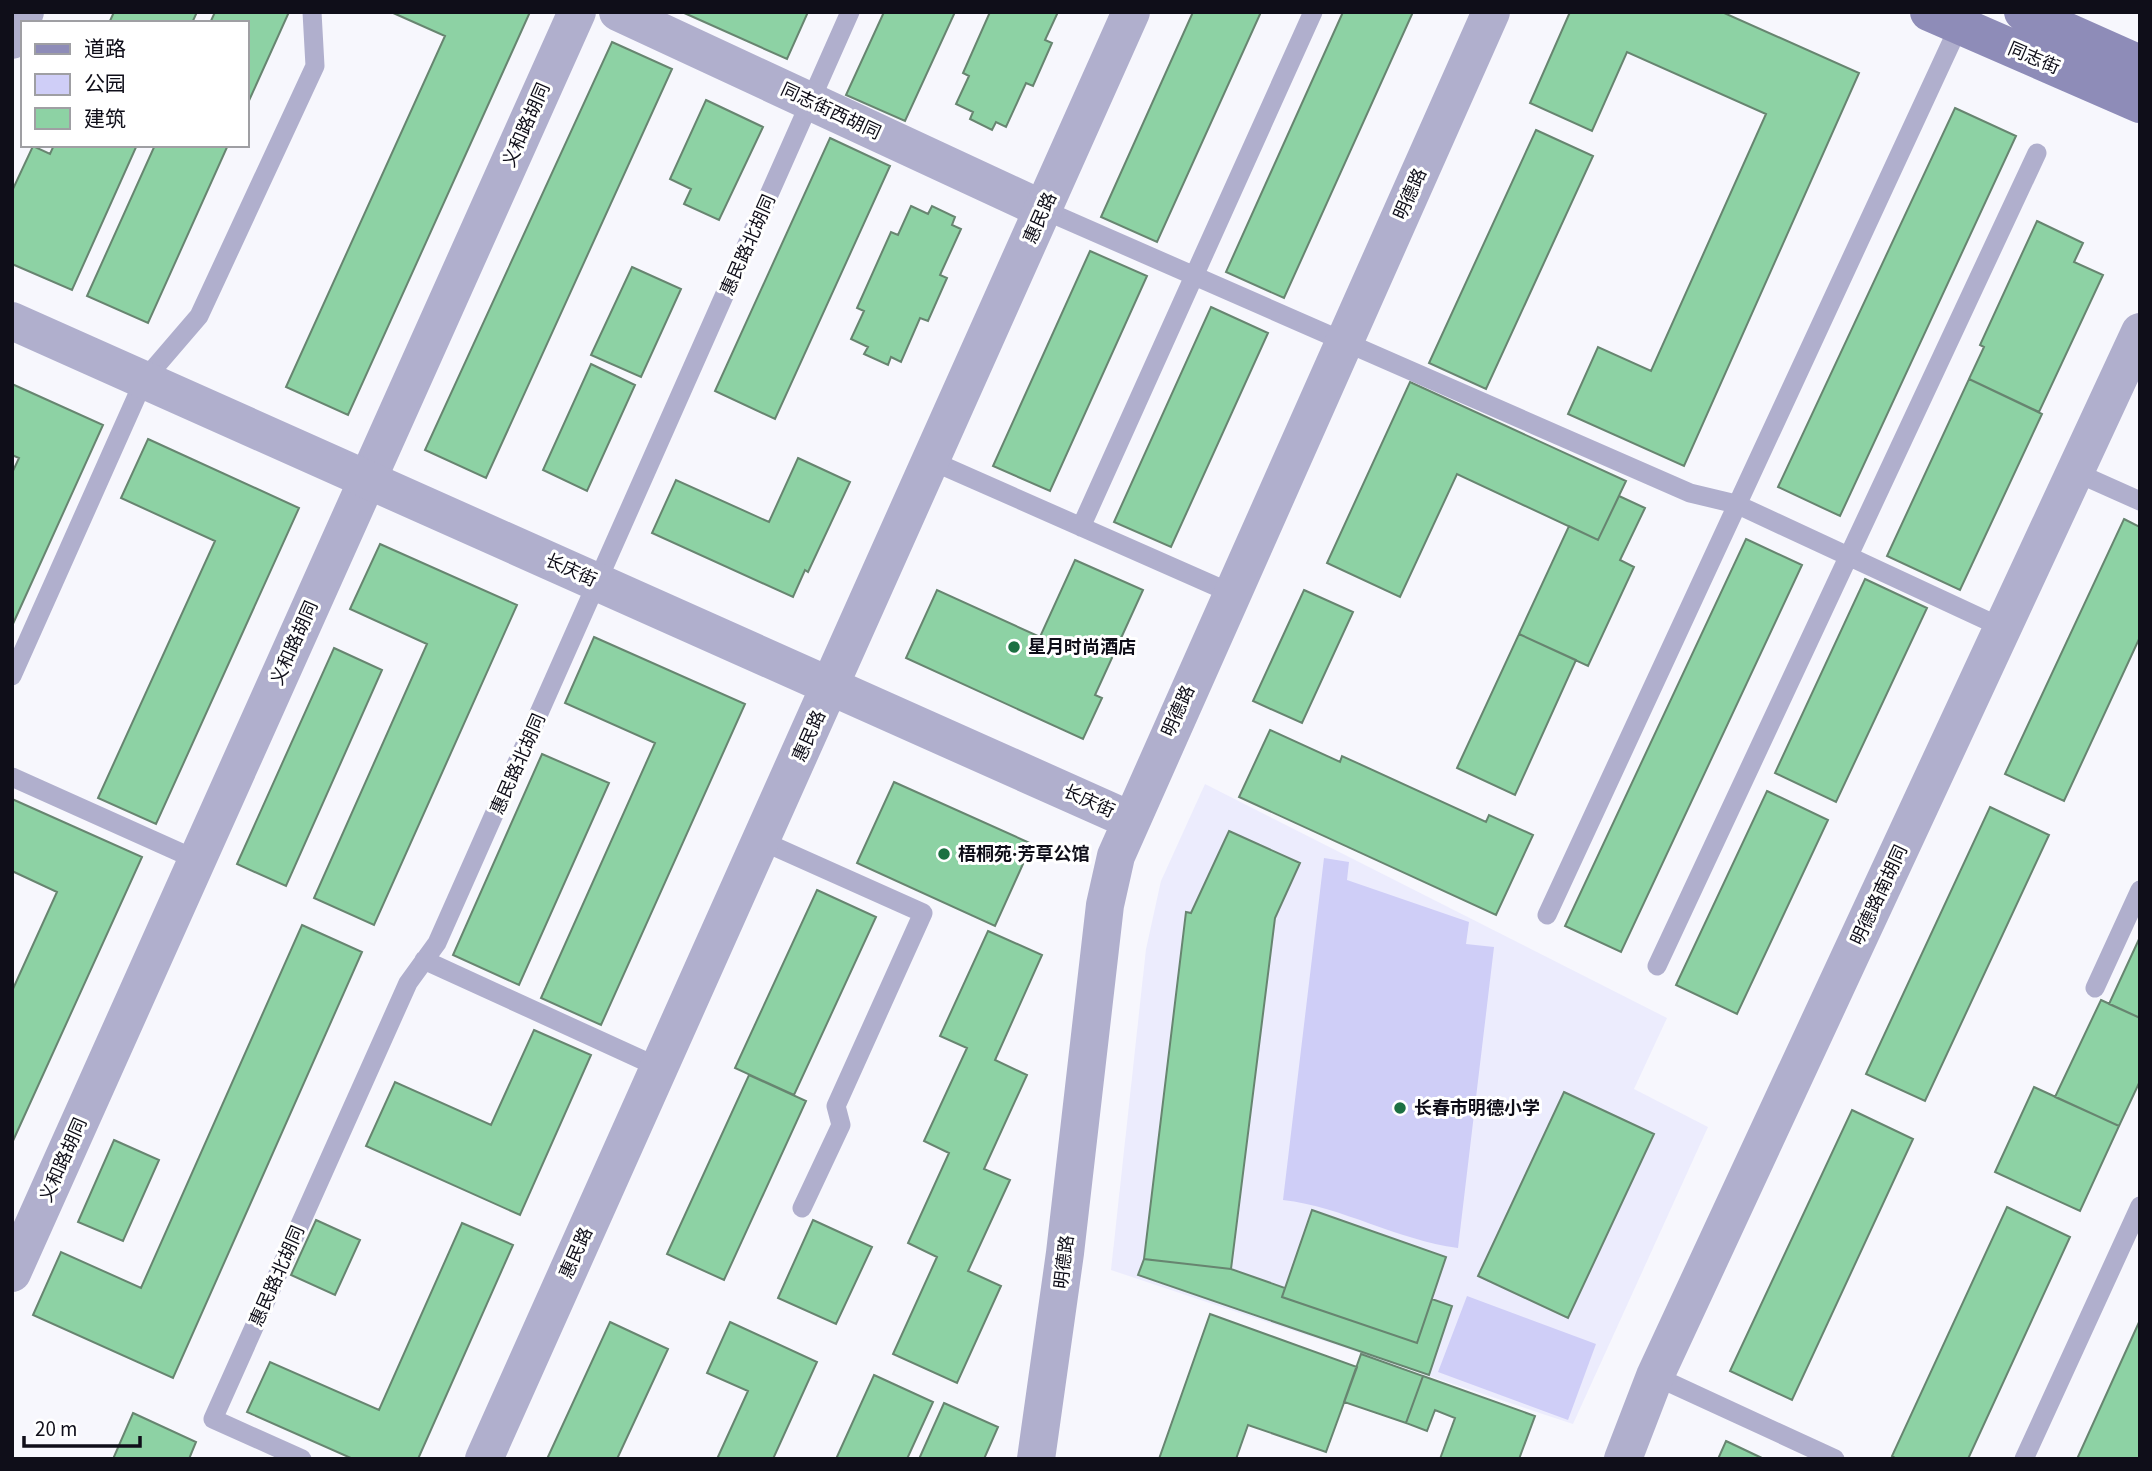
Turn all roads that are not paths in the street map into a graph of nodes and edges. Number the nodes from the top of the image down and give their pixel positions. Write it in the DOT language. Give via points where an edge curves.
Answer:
graph roads {
  1 [pos="25,12"];
  2 [pos="312,12"];
  3 [pos="577,12"];
  4 [pos="618,12"];
  5 [pos="850,12"];
  6 [pos="1132,12"];
  7 [pos="1313,12"];
  8 [pos="1492,12"];
  9 [pos="2024,13"];
  10 [pos="1944,19"];
  11 [pos="12,40"];
  12 [pos="2140,64"];
  13 [pos="811,102"];
  14 [pos="2140,104"];
  15 [pos="2037,153"];
  16 [pos="1044,210"];
  17 [pos="1194,277"];
  18 [pos="12,321"];
  19 [pos="2140,332"];
  20 [pos="1343,343"];
  21 [pos="144,380"];
  22 [pos="932,461"];
  23 [pos="2075,472"];
  24 [pos="368,479"];
  25 [pos="2140,501"];
  26 [pos="1736,504"];
  27 [pos="1081,527"];
  28 [pos="1850,556"];
  29 [pos="599,582"];
  30 [pos="1231,593"];
  31 [pos="2003,628"];
  32 [pos="12,676"];
  33 [pos="831,686"];
  34 [pos="12,777"];
  35 [pos="1130,820"];
  36 [pos="762,841"];
  37 [pos="197,860"];
  38 [pos="2140,890"];
  39 [pos="1547,915"];
  40 [pos="425,960"];
  41 [pos="1657,965"];
  42 [pos="2095,988"];
  43 [pos="660,1068"];
  44 [pos="2140,1206"];
  45 [pos="802,1208"];
  46 [pos="12,1273"];
  47 [pos="1655,1376"];
  48 [pos="302,1459"];
  49 [pos="484,1459"];
  50 [pos="1035,1459"];
  51 [pos="1623,1459"];
  52 [pos="1835,1459"];
  53 [pos="2024,1459"];
  1 -- 11 [label="street"];
  2 -- 21 [label="lane" via="316,66 199,316"];
  3 -- 24 [label="street, 义和路胡同"];
  4 -- 13 [label="street, 同志街西胡同"];
  5 -- 13 [label="lane, 惠民路北胡同"];
  6 -- 16 [label="street, 惠民路"];
  7 -- 17 [label="lane"];
  8 -- 20 [label="street, 明德路"];
  9 -- 12 [label="main road, 同志街"];
  10 -- 14 [label="main road, 同志街"];
  10 -- 26 [label="lane"];
  13 -- 16 [label="street, 同志街西胡同"];
  13 -- 29 [label="lane, 惠民路北胡同"];
  15 -- 28 [label="lane"];
  16 -- 17 [label="lane"];
  16 -- 22 [label="street, 惠民路"];
  17 -- 20 [label="lane"];
  17 -- 27 [label="lane"];
  18 -- 21 [label="street, 长庆街"];
  19 -- 23 [label="street, 明德路南胡同"];
  20 -- 26 [label="lane" via="1689,493"];
  20 -- 30 [label="street, 明德路"];
  21 -- 24 [label="street, 长庆街"];
  21 -- 32 [label="lane"];
  22 -- 27 [label="lane"];
  22 -- 33 [label="street, 惠民路"];
  23 -- 25 [label="lane"];
  23 -- 31 [label="street, 明德路南胡同"];
  24 -- 29 [label="street, 长庆街"];
  24 -- 37 [label="street, 义和路胡同"];
  26 -- 28 [label="lane"];
  26 -- 39 [label="lane"];
  27 -- 30 [label="lane"];
  28 -- 31 [label="lane"];
  28 -- 41 [label="lane"];
  29 -- 33 [label="street, 长庆街"];
  29 -- 40 [label="lane, 惠民路北胡同" via="437,943"];
  30 -- 35 [label="street, 明德路"];
  31 -- 47 [label="street, 明德路南胡同"];
  33 -- 35 [label="street, 长庆街"];
  33 -- 36 [label="street, 惠民路"];
  34 -- 37 [label="lane"];
  35 -- 50 [label="street, 明德路" via="1105,905 1058,1316"];
  36 -- 43 [label="street, 惠民路"];
  36 -- 45 [label="lane" via="923,913 836,1106 841,1125"];
  37 -- 46 [label="street, 义和路胡同"];
  38 -- 42 [label="lane"];
  40 -- 43 [label="lane"];
  40 -- 48 [label="lane, 惠民路北胡同" via="408,983 213,1419"];
  43 -- 49 [label="street, 惠民路"];
  44 -- 53 [label="lane"];
  47 -- 51 [label="street, 明德路南胡同"];
  47 -- 52 [label="lane"];
}
